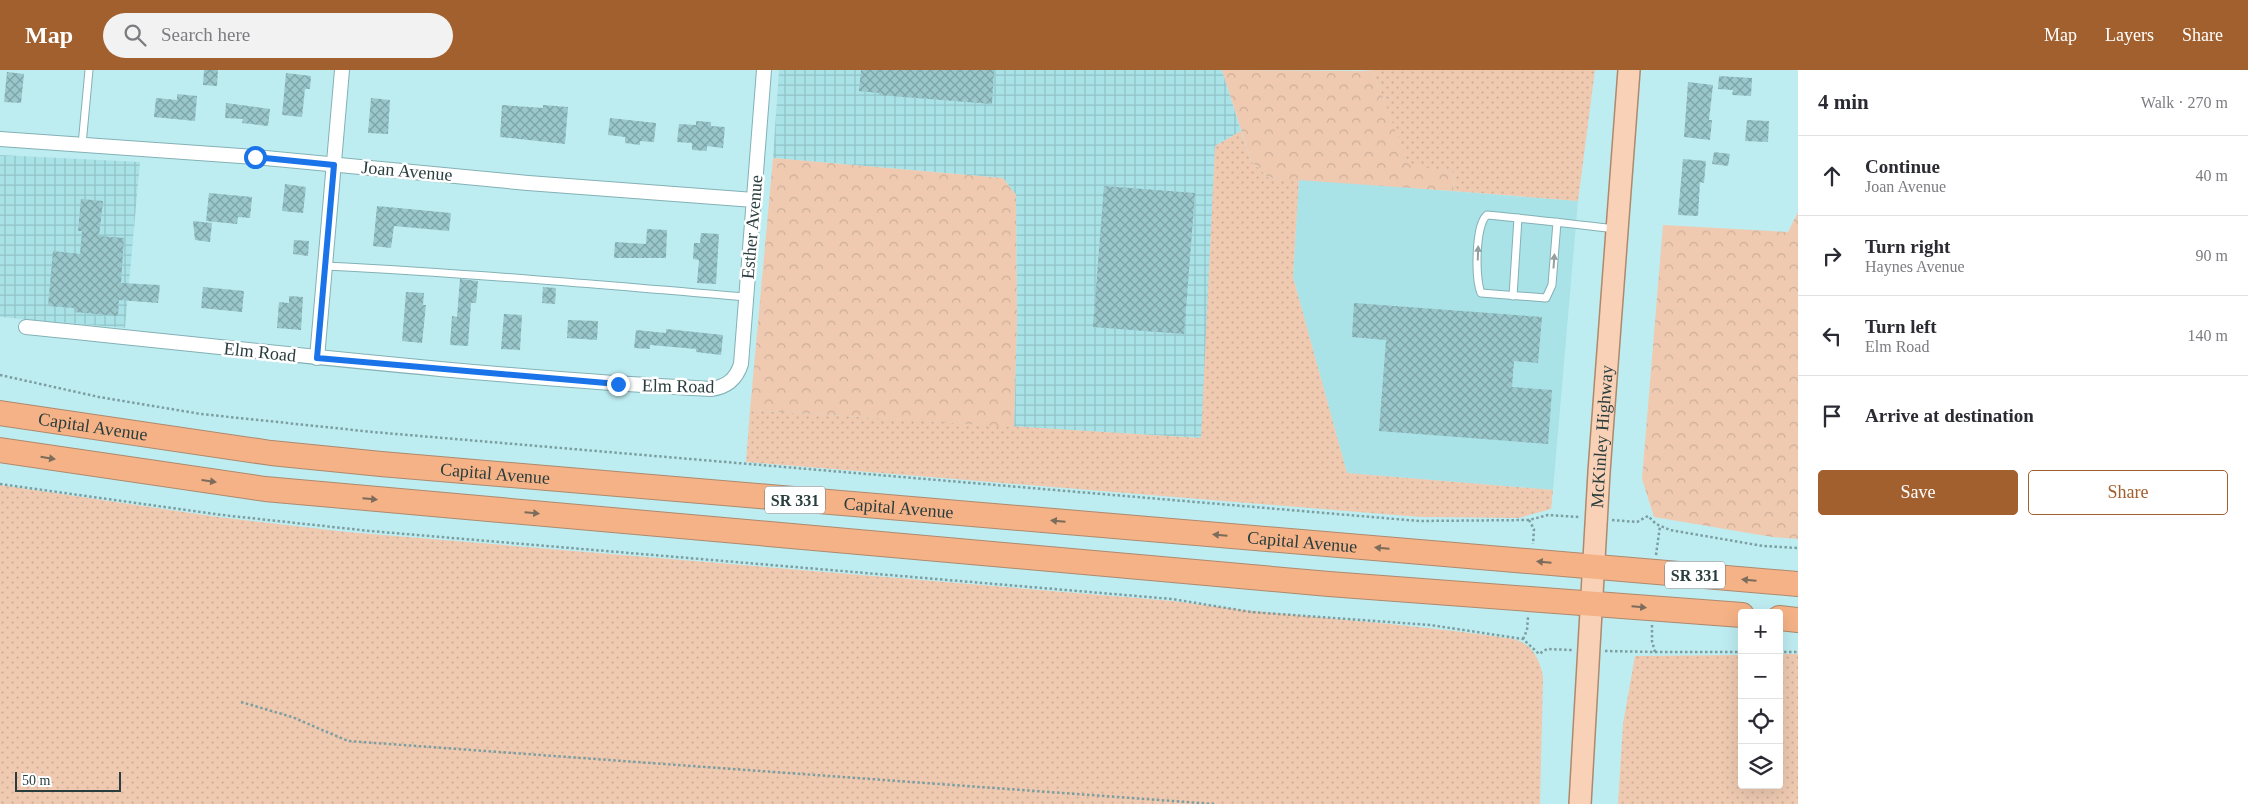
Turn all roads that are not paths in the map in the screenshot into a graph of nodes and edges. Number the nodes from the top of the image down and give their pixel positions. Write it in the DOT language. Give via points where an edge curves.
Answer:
graph roads {
  1 [pos="89,70"];
  2 [pos="342,70"];
  3 [pos="764,70"];
  4 [pos="1629,70"];
  5 [pos="0,139"];
  6 [pos="82,145"];
  7 [pos="334,165"];
  8 [pos="754,200"];
  9 [pos="1518,218"];
  10 [pos="1557,222"];
  11 [pos="1616,229"];
  12 [pos="325,266"];
  13 [pos="746,296"];
  14 [pos="1513,296"];
  15 [pos="26,327"];
  16 [pos="317,358"];
  17 [pos="732,381"];
  18 [pos="0,412"];
  19 [pos="0,450"];
  20 [pos="1593,566"];
  21 [pos="1798,584"];
  22 [pos="1590,603"];
  23 [pos="1738,615"];
  24 [pos="1783,618"];
  25 [pos="1798,620"];
  26 [pos="1580,804"];
  1 -- 6 [label="lane"];
  2 -- 7 [label="street"];
  3 -- 8 [label="street, Esther Avenue"];
  4 -- 11 [label="main road, McKinley Highway"];
  5 -- 6 [label="street, Joan Avenue"];
  6 -- 7 [label="street, Joan Avenue"];
  7 -- 8 [label="street, Joan Avenue"];
  7 -- 12 [label="street"];
  8 -- 13 [label="street, Esther Avenue"];
  9 -- 10 [label="lane"];
  9 -- 14 [label="lane"];
  14 -- 9 [label="lane, one-way" via="1481,293 1477,284 1479,228 1487,215"];
  10 -- 11 [label="lane"];
  14 -- 10 [label="lane, one-way" via="1546,298 1552,285"];
  11 -- 20 [label="main road, McKinley Highway"];
  12 -- 13 [label="lane" via="451,272 516,280"];
  12 -- 16 [label="street"];
  13 -- 17 [label="street, Esther Avenue" via="741,364"];
  15 -- 16 [label="street, Elm Road"];
  16 -- 17 [label="street, Elm Road" via="628,385 711,389"];
  20 -- 18 [label="highway, Capital Avenue / SR 331, one-way" via="381,464 262,452"];
  19 -- 22 [label="highway, Capital Avenue / SR 331, one-way" via="265,489 1329,584"];
  21 -- 20 [label="highway, Capital Avenue / SR 331, one-way"];
  20 -- 22 [label="main road, McKinley Highway"];
  22 -- 23 [label="highway, Capital Avenue / SR 331, one-way"];
  22 -- 26 [label="main road, McKinley Highway"];
  24 -- 25 [label="highway"];
}
